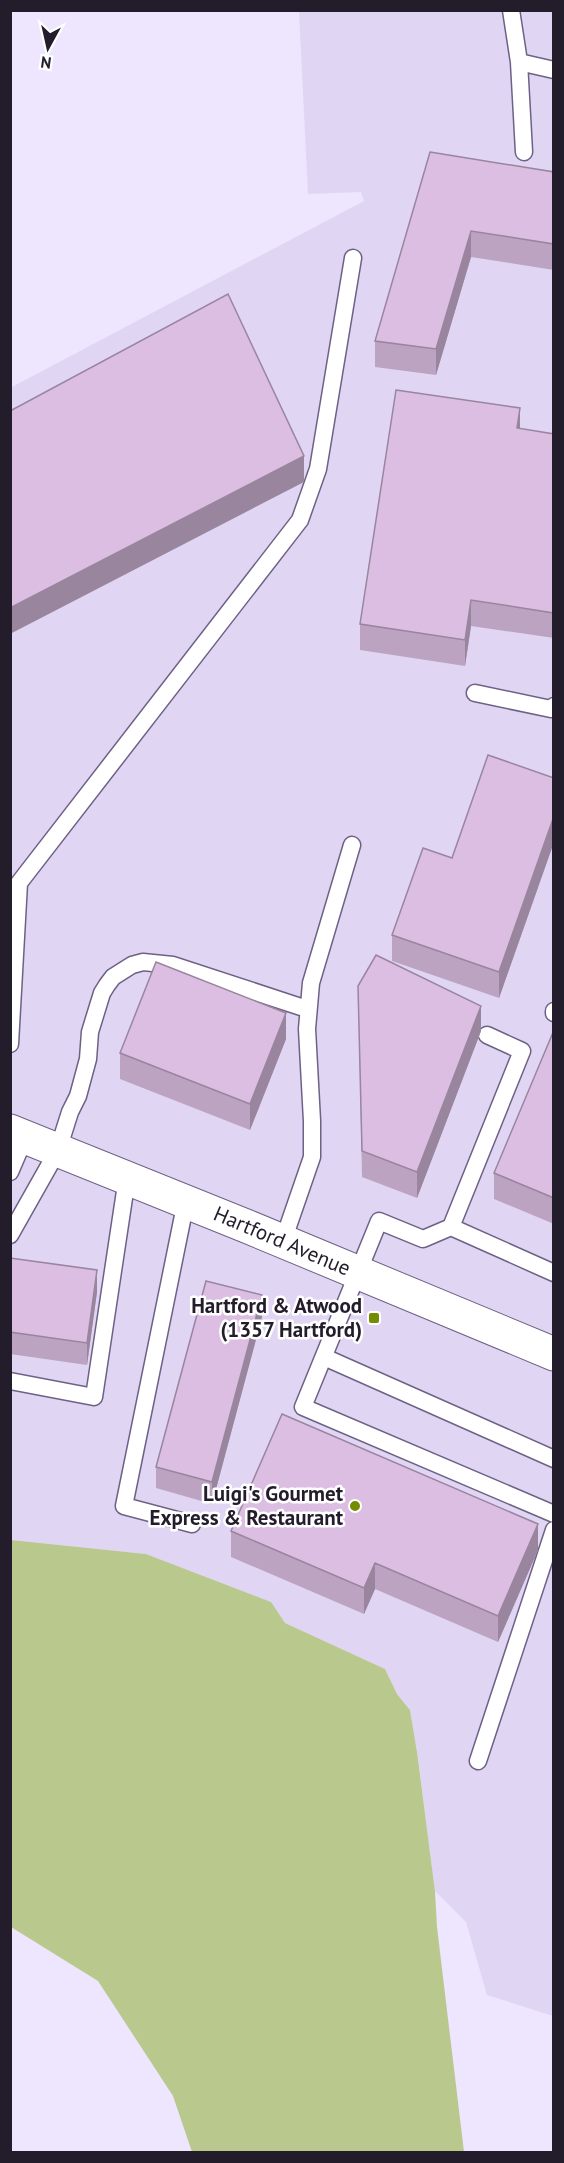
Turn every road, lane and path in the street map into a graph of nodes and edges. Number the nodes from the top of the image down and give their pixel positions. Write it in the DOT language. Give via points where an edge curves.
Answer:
graph roads {
  1 [pos="511,10"];
  2 [pos="519,62"];
  3 [pos="554,70"];
  4 [pos="524,152"];
  5 [pos="353,258"];
  6 [pos="475,693"];
  7 [pos="554,706"];
  8 [pos="352,845"];
  9 [pos="308,1009"];
  10 [pos="487,1035"];
  11 [pos="10,1044"];
  12 [pos="18,1134"];
  13 [pos="58,1150"];
  14 [pos="10,1172"];
  15 [pos="127,1178"];
  16 [pos="186,1202"];
  17 [pos="451,1227"];
  18 [pos="10,1235"];
  19 [pos="283,1241"];
  20 [pos="358,1273"];
  21 [pos="554,1273"];
  22 [pos="554,1354"];
  23 [pos="324,1357"];
  24 [pos="10,1381"];
  25 [pos="554,1459"];
  26 [pos="554,1514"];
  27 [pos="192,1524"];
  28 [pos="554,1530"];
  29 [pos="478,1761"];
  1 -- 2 [label="lane"];
  2 -- 3 [label="lane"];
  2 -- 4 [label="lane"];
  5 -- 11 [label="lane" via="318,469 300,520 19,883"];
  6 -- 7 [label="lane" via="551,709"];
  8 -- 9 [label="lane" via="311,983"];
  9 -- 13 [label="lane" via="173,965 143,962 121,971 102,993 90,1032 81,1087"];
  9 -- 19 [label="lane" via="312,1157"];
  10 -- 17 [label="lane" via="522,1051"];
  12 -- 13 [label="main road, Hartford Avenue"];
  12 -- 14 [label="lane"];
  13 -- 15 [label="main road, Hartford Avenue"];
  13 -- 18 [label="lane"];
  15 -- 16 [label="main road, Hartford Avenue"];
  15 -- 24 [label="lane" via="94,1397"];
  16 -- 19 [label="main road, Hartford Avenue"];
  16 -- 27 [label="lane" via="124,1506"];
  17 -- 20 [label="lane" via="423,1239 379,1221"];
  17 -- 21 [label="lane"];
  19 -- 20 [label="main road, Hartford Avenue"];
  20 -- 22 [label="main road, Hartford Avenue"];
  20 -- 23 [label="lane"];
  23 -- 25 [label="lane"];
  23 -- 26 [label="lane" via="303,1407"];
  28 -- 29 [label="lane"];
}
